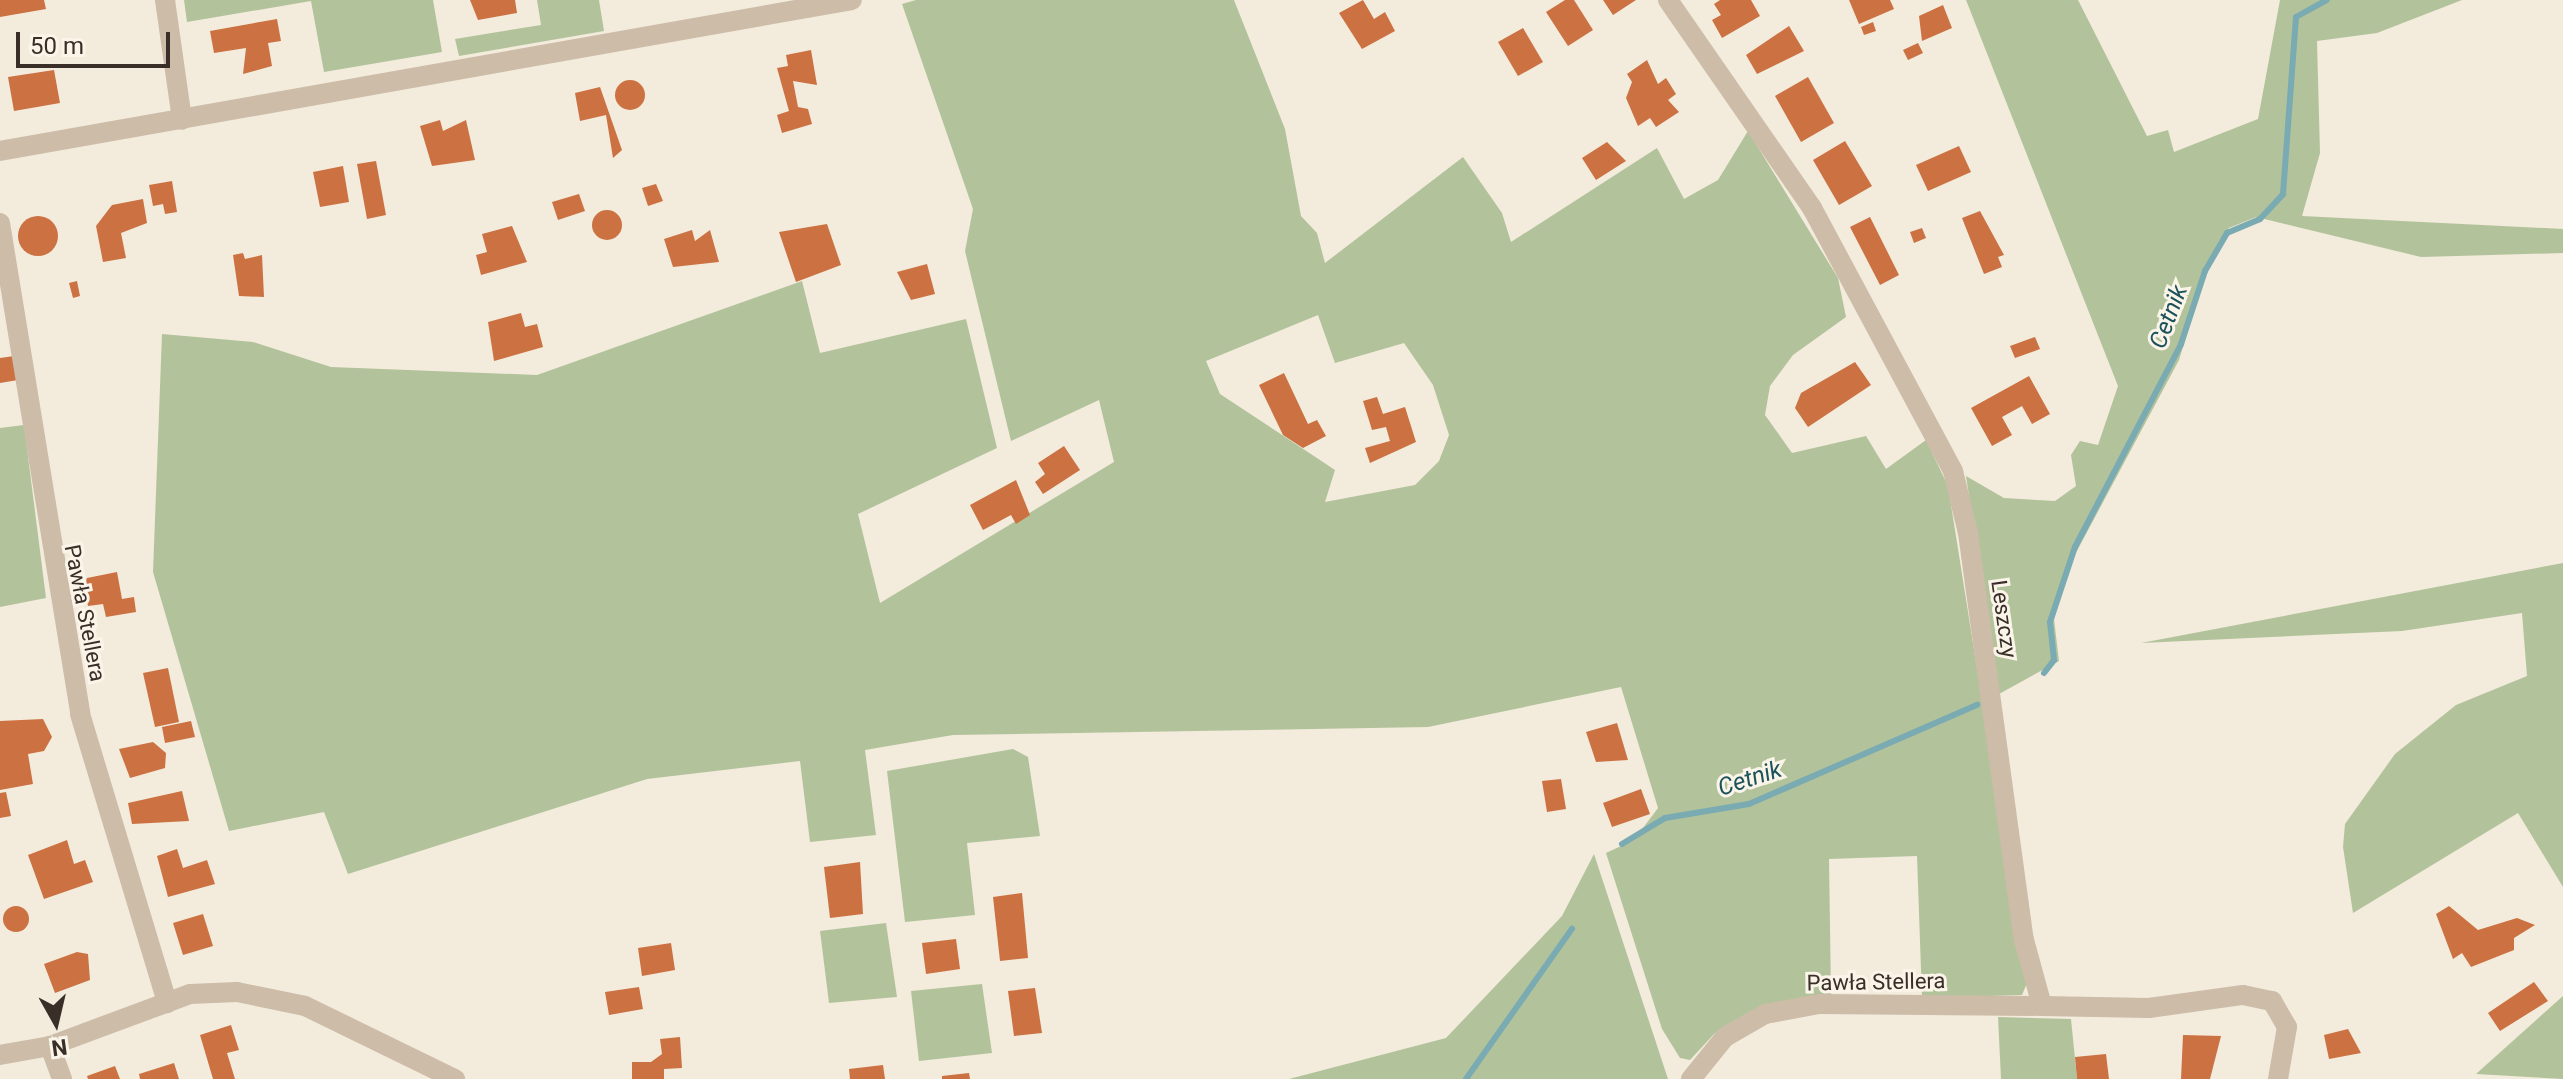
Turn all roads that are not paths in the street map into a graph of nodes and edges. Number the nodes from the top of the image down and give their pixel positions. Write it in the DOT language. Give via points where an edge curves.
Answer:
graph roads {
  1 [pos="165,0"];
  2 [pos="852,0"];
  3 [pos="1668,0"];
  4 [pos="182,120"];
  5 [pos="0,151"];
  6 [pos="0,223"];
  7 [pos="167,1003"];
  8 [pos="2042,1006"];
  9 [pos="50,1046"];
  10 [pos="0,1055"];
  11 [pos="62,1079"];
  12 [pos="455,1079"];
  13 [pos="1691,1079"];
  14 [pos="2278,1079"];
  1 -- 4 [label="street"];
  2 -- 4 [label="street"];
  3 -- 8 [label="street, Leszczy" via="1812,208 1953,471 1968,533 2024,940"];
  4 -- 5 [label="street"];
  6 -- 7 [label="street, Pawła Stellera" via="80,714"];
  7 -- 9 [label="street"];
  7 -- 12 [label="street" via="203,992 272,995"];
  8 -- 13 [label="street, Pawła Stellera" via="1819,1004 1765,1014 1725,1037"];
  8 -- 14 [label="street" via="2149,1008 2243,995 2272,1001 2287,1027"];
  9 -- 10 [label="street"];
  9 -- 11 [label="street"];
}
